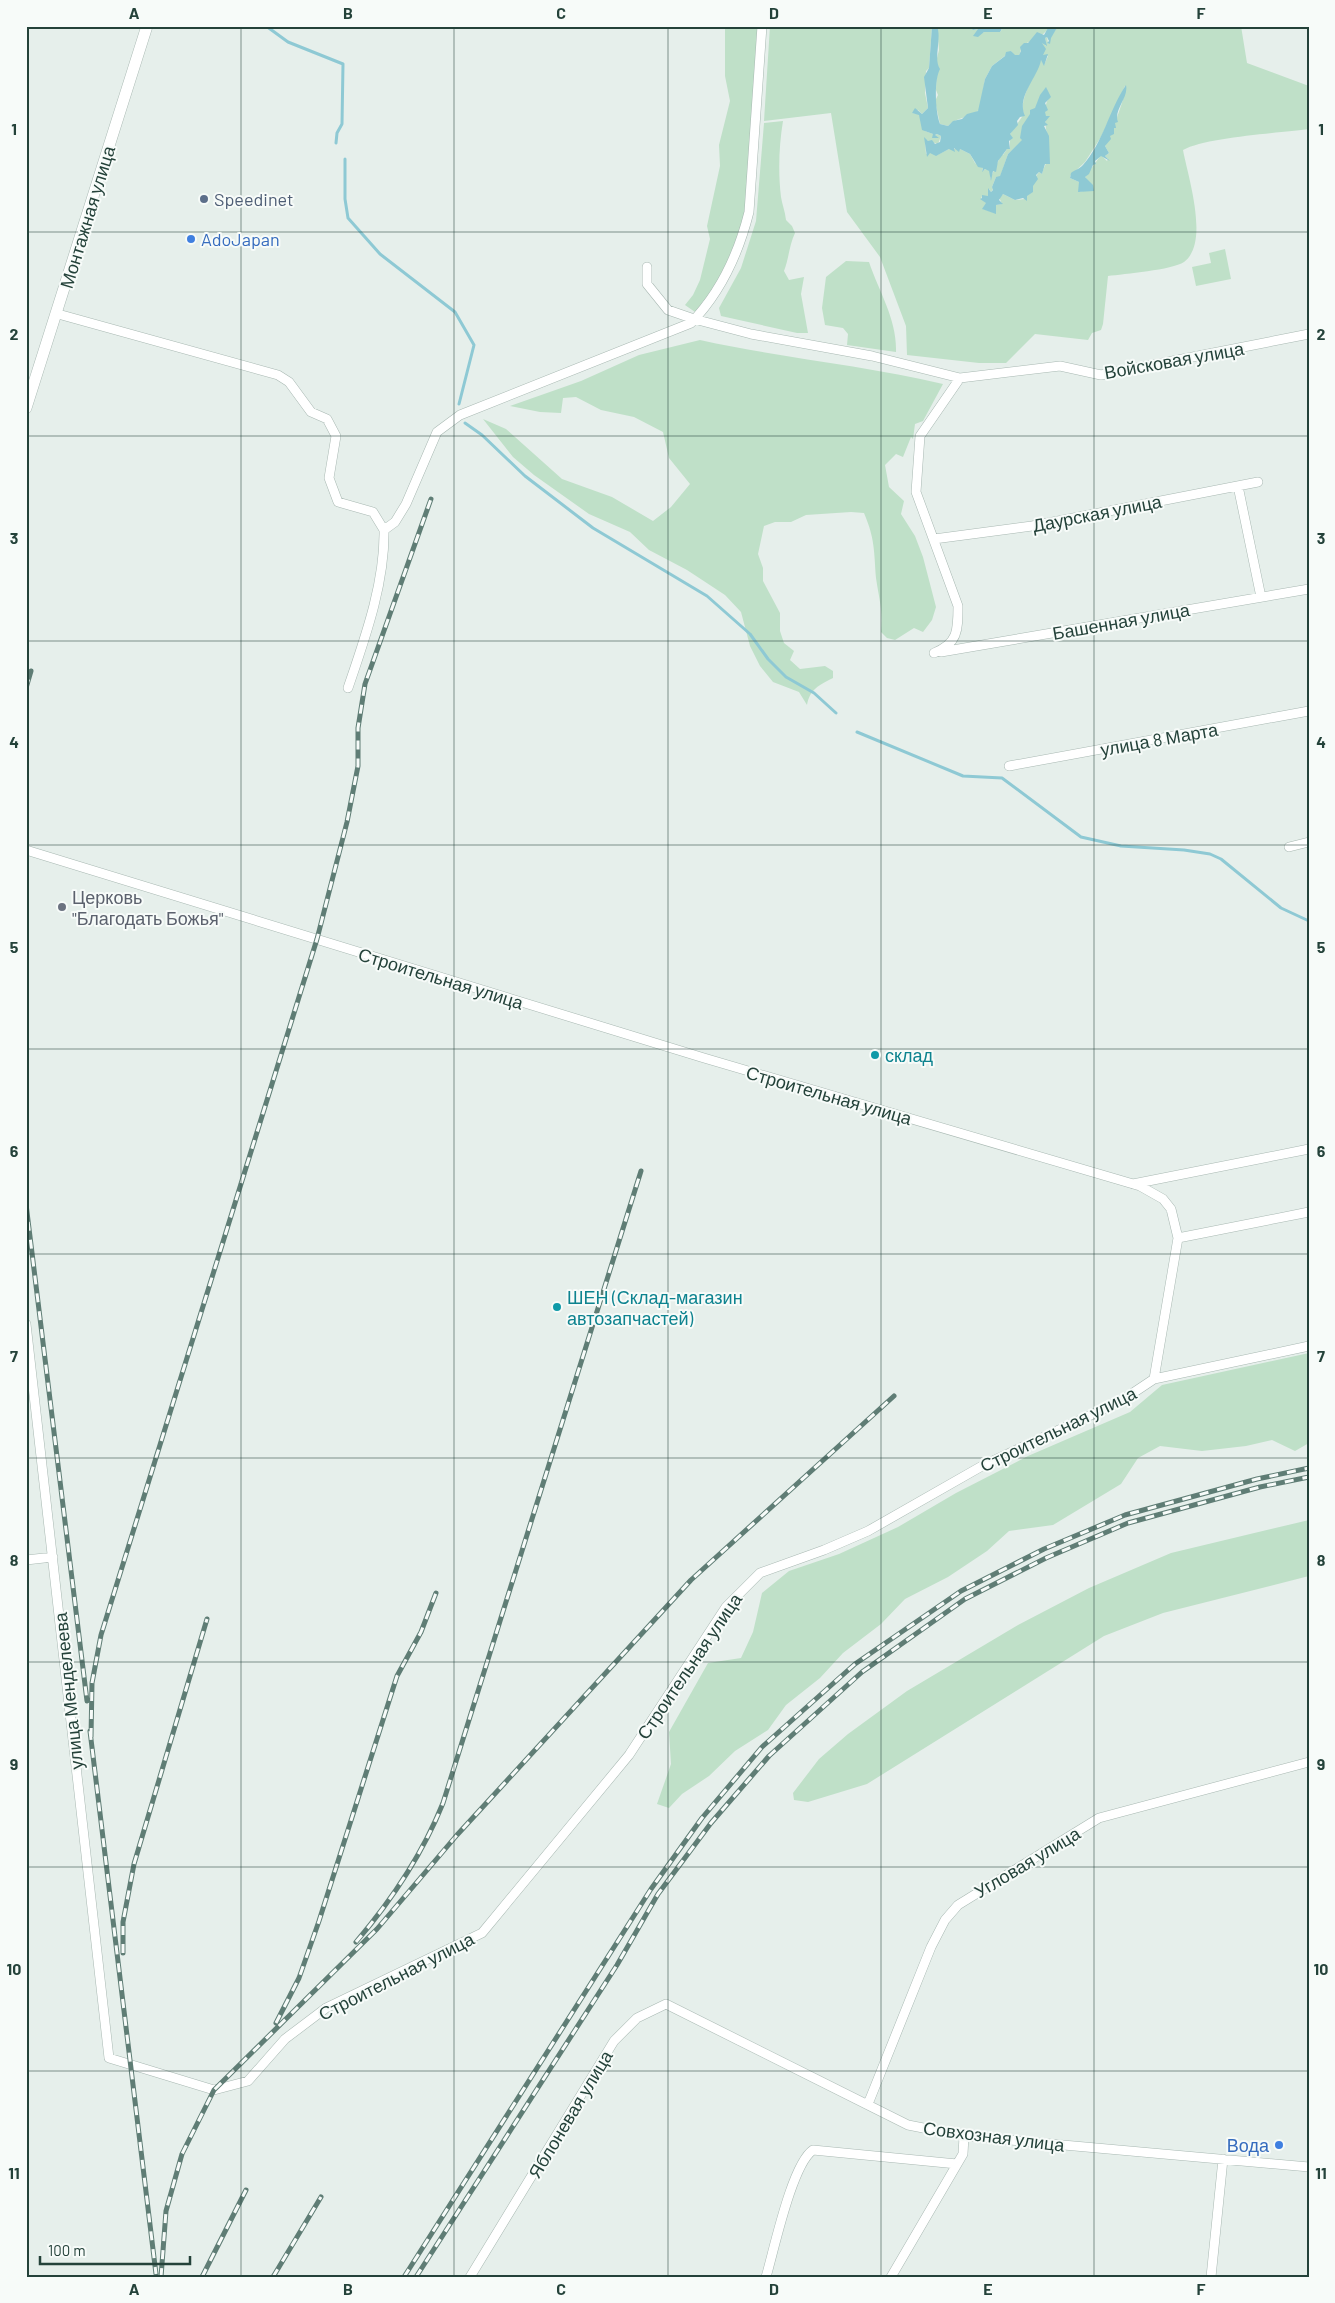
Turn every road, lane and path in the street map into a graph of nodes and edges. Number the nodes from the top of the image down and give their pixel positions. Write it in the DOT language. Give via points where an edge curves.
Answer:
graph roads {
  1 [pos="147,26"];
  2 [pos="762,26"];
  3 [pos="647,267"];
  4 [pos="58,314"];
  5 [pos="694,319"];
  6 [pos="1309,334"];
  7 [pos="960,378"];
  8 [pos="26,408"];
  9 [pos="1258,482"];
  10 [pos="1238,486"];
  11 [pos="384,530"];
  12 [pos="934,540"];
  13 [pos="1309,589"];
  14 [pos="1261,597"];
  15 [pos="348,688"];
  16 [pos="1309,711"];
  17 [pos="1009,766"];
  18 [pos="1309,842"];
  19 [pos="1289,846"];
  20 [pos="26,850"];
  21 [pos="1309,1149"];
  22 [pos="1133,1184"];
  23 [pos="1309,1212"];
  24 [pos="1178,1238"];
  25 [pos="26,1324"];
  26 [pos="1309,1346"];
  27 [pos="1154,1379"];
  28 [pos="53,1557"];
  29 [pos="26,1560"];
  30 [pos="1309,1762"];
  31 [pos="702,2022"];
  32 [pos="109,2058"];
  33 [pos="868,2104"];
  34 [pos="964,2136"];
  35 [pos="1222,2159"];
  36 [pos="956,2164"];
  37 [pos="1309,2167"];
  38 [pos="470,2277"];
  39 [pos="766,2277"];
  40 [pos="891,2277"];
  41 [pos="1211,2277"];
  1 -- 4 [label="street, Монтажная улица"];
  2 -- 5 [label="street" via="749,212 743,238 711,302"];
  3 -- 5 [label="street" via="647,284 668,310"];
  4 -- 8 [label="street, Монтажная улица"];
  4 -- 11 [label="street" via="278,374 289,382 310,412 327,419 336,436 329,478 338,502 372,512"];
  5 -- 7 [label="street"];
  5 -- 11 [label="street" via="447,423 436,432 406,504 395,522"];
  6 -- 7 [label="street, Войсковая улица" via="1101,375 1060,366"];
  7 -- 12 [label="street" via="920,436 916,492"];
  9 -- 10 [label="street, Даурская улица"];
  10 -- 12 [label="street, Даурская улица" via="1032,526"];
  10 -- 14 [label="street"];
  11 -- 15 [label="street" via="385,550 380,578"];
  12 -- 14 [label="street, Башенная улица" via="956,598 958,623 952,641 934,653"];
  13 -- 14 [label="street, Башенная улица"];
  16 -- 17 [label="street, улица 8 Марта"];
  18 -- 19 [label="street"];
  20 -- 22 [label="street, Строительная улица" via="704,1058"];
  21 -- 22 [label="street"];
  22 -- 24 [label="street, Строительная улица" via="1163,1199 1171,1209"];
  23 -- 24 [label="street"];
  24 -- 27 [label="street, Строительная улица"];
  25 -- 28 [label="street, улица Менделеева"];
  26 -- 27 [label="street"];
  27 -- 32 [label="street, Строительная улица" via="1124,1399 982,1466 868,1531 760,1573 726,1607 629,1755 482,1932 326,2008 285,2039 248,2081 214,2090"];
  28 -- 29 [label="street"];
  28 -- 32 [label="street, улица Менделеева"];
  30 -- 33 [label="street, Угловая улица" via="1099,1818 958,1904 945,1920 931,1947"];
  31 -- 33 [label="street, Совхозная улица"];
  31 -- 38 [label="street, Яблоневая улица" via="666,2004 636,2018 614,2041"];
  33 -- 34 [label="street, Совхозная улица" via="908,2125"];
  34 -- 35 [label="street, Совхозная улица"];
  34 -- 36 [label="street" via="962,2154"];
  35 -- 37 [label="street, Совхозная улица"];
  35 -- 41 [label="street"];
  36 -- 39 [label="street" via="813,2150 806,2155 789,2194"];
  36 -- 40 [label="street"];
}
